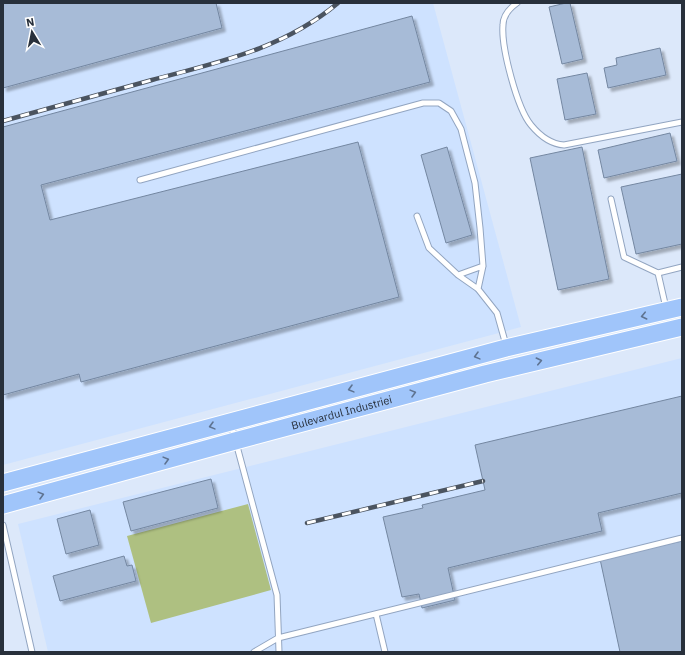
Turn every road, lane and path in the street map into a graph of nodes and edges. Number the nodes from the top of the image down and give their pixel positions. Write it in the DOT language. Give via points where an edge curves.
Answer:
graph roads {
  1 [pos="517,3"];
  2 [pos="682,122"];
  3 [pos="140,180"];
  4 [pos="611,199"];
  5 [pos="417,216"];
  6 [pos="483,266"];
  7 [pos="682,267"];
  8 [pos="658,272"];
  9 [pos="458,275"];
  10 [pos="478,289"];
  11 [pos="675,309"];
  12 [pos="682,327"];
  13 [pos="506,348"];
  14 [pos="230,422"];
  15 [pos="236,441"];
  16 [pos="3,482"];
  17 [pos="3,505"];
  18 [pos="3,525"];
  19 [pos="682,538"];
  20 [pos="376,614"];
  21 [pos="278,638"];
  22 [pos="32,652"];
  23 [pos="254,652"];
  24 [pos="279,652"];
  25 [pos="385,652"];
  1 -- 2 [label="lane" via="508,9 503,24 504,47 518,101 530,125 544,138 555,144 564,145"];
  3 -- 6 [label="lane" via="422,103 438,103 451,111 461,129 475,183"];
  4 -- 8 [label="lane" via="624,257"];
  5 -- 9 [label="lane" via="429,248"];
  6 -- 9 [label="lane"];
  6 -- 10 [label="lane"];
  7 -- 8 [label="lane"];
  8 -- 11 [label="lane"];
  9 -- 10 [label="lane"];
  10 -- 13 [label="lane" via="497,313"];
  11 -- 13 [label="main road, Bulevardul Industriei, one-way"];
  15 -- 12 [label="main road, Bulevardul Industriei, one-way" via="485,374"];
  13 -- 14 [label="main road, Bulevardul Industriei, one-way"];
  14 -- 15 [label="lane"];
  14 -- 16 [label="main road, Bulevardul Industriei, one-way"];
  17 -- 15 [label="main road, Bulevardul Industriei, one-way"];
  15 -- 21 [label="lane" via="277,595"];
  18 -- 22 [label="lane"];
  19 -- 20 [label="lane"];
  20 -- 21 [label="lane"];
  20 -- 25 [label="lane"];
  21 -- 23 [label="lane"];
  21 -- 24 [label="lane"];
}
